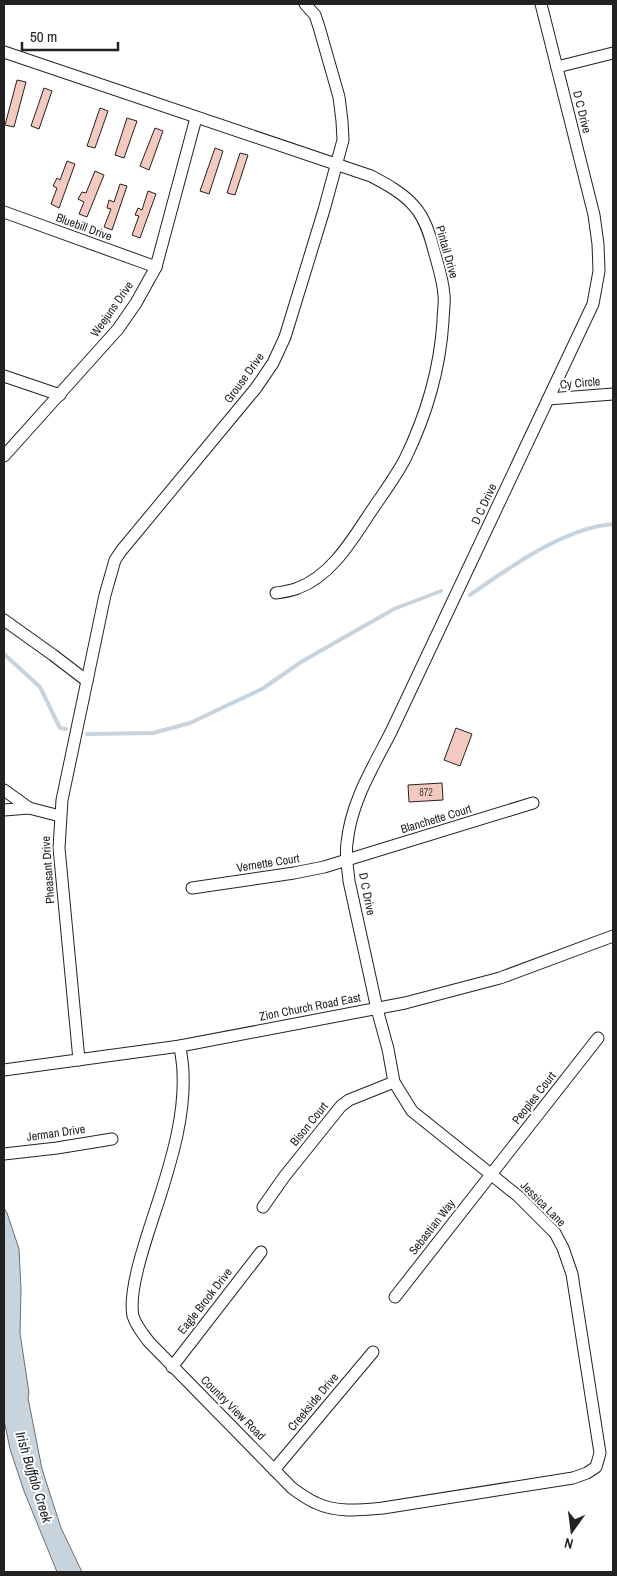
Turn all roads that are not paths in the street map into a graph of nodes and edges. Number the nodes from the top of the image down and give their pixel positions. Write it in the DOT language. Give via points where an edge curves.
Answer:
graph roads {
  1 [pos="306,4"];
  2 [pos="540,4"];
  3 [pos="4,52"];
  4 [pos="613,53"];
  5 [pos="557,67"];
  6 [pos="196,118"];
  7 [pos="337,166"];
  8 [pos="4,212"];
  9 [pos="156,267"];
  10 [pos="4,376"];
  11 [pos="613,394"];
  12 [pos="60,395"];
  13 [pos="548,399"];
  14 [pos="4,456"];
  15 [pos="276,593"];
  16 [pos="4,620"];
  17 [pos="87,681"];
  18 [pos="4,790"];
  19 [pos="533,803"];
  20 [pos="29,808"];
  21 [pos="4,810"];
  22 [pos="60,816"];
  23 [pos="347,861"];
  24 [pos="192,888"];
  25 [pos="613,936"];
  26 [pos="377,1009"];
  27 [pos="598,1038"];
  28 [pos="180,1046"];
  29 [pos="79,1060"];
  30 [pos="4,1070"];
  31 [pos="394,1082"];
  32 [pos="112,1139"];
  33 [pos="4,1154"];
  34 [pos="491,1175"];
  35 [pos="263,1207"];
  36 [pos="260,1252"];
  37 [pos="395,1296"];
  38 [pos="373,1352"];
  39 [pos="172,1367"];
  40 [pos="596,1467"];
  41 [pos="274,1470"];
  1 -- 7 [label="street, Grouse Drive" via="320,27 338,97 343,140"];
  2 -- 5 [label="street, D C Drive"];
  3 -- 6 [label="street, Pintail Drive"];
  4 -- 5 [label="street"];
  5 -- 13 [label="street, D C Drive" via="594,215 599,271 588,317"];
  6 -- 7 [label="street, Pintail Drive"];
  6 -- 9 [label="street, Weejuns Drive"];
  7 -- 15 [label="street, Pintail Drive" via="370,176 386,185 414,206 423,219 441,276 444,296 442,342 426,407 404,459 350,544 316,579 298,588"];
  7 -- 17 [label="street, Grouse Drive" via="285,337 273,363 121,551 105,595"];
  8 -- 9 [label="street, Bluebill Drive"];
  9 -- 12 [label="street, Weejuns Drive" via="118,329"];
  10 -- 12 [label="street"];
  11 -- 13 [label="street, Cy Circle"];
  12 -- 14 [label="street, Weejuns Drive"];
  13 -- 23 [label="street, D C Drive" via="360,793 346,844"];
  16 -- 17 [label="street"];
  17 -- 22 [label="street, Pheasant Drive"];
  18 -- 20 [label="street"];
  19 -- 23 [label="street, Blanchette Court"];
  20 -- 21 [label="street"];
  20 -- 22 [label="street"];
  22 -- 29 [label="street, Pheasant Drive" via="59,848"];
  23 -- 24 [label="street, Vernette Court" via="324,868"];
  23 -- 26 [label="street, D C Drive"];
  25 -- 26 [label="street, Zion Church Road East" via="500,978"];
  26 -- 28 [label="street, Zion Church Road East"];
  26 -- 31 [label="street, Jessica Lane"];
  27 -- 34 [label="street, Peoples Court"];
  28 -- 29 [label="street, Zion Church Road East"];
  28 -- 39 [label="street, Country View Road" via="183,1086 177,1132 133,1289 133,1315 138,1328"];
  29 -- 30 [label="street, Zion Church Road East"];
  31 -- 34 [label="street, Jessica Lane" via="412,1111"];
  31 -- 35 [label="street, Bison Court" via="341,1106"];
  32 -- 33 [label="street, Jerman Drive"];
  34 -- 37 [label="street, Sebastian Way"];
  34 -- 40 [label="street, Jessica Lane" via="555,1232 563,1248 572,1274 600,1453"];
  36 -- 39 [label="street, Eagle Brook Drive"];
  38 -- 41 [label="street, Creekside Drive"];
  39 -- 41 [label="street, Country View Road"];
  40 -- 41 [label="street, Country View Road" via="573,1478 356,1511 316,1503 292,1488"];
}
